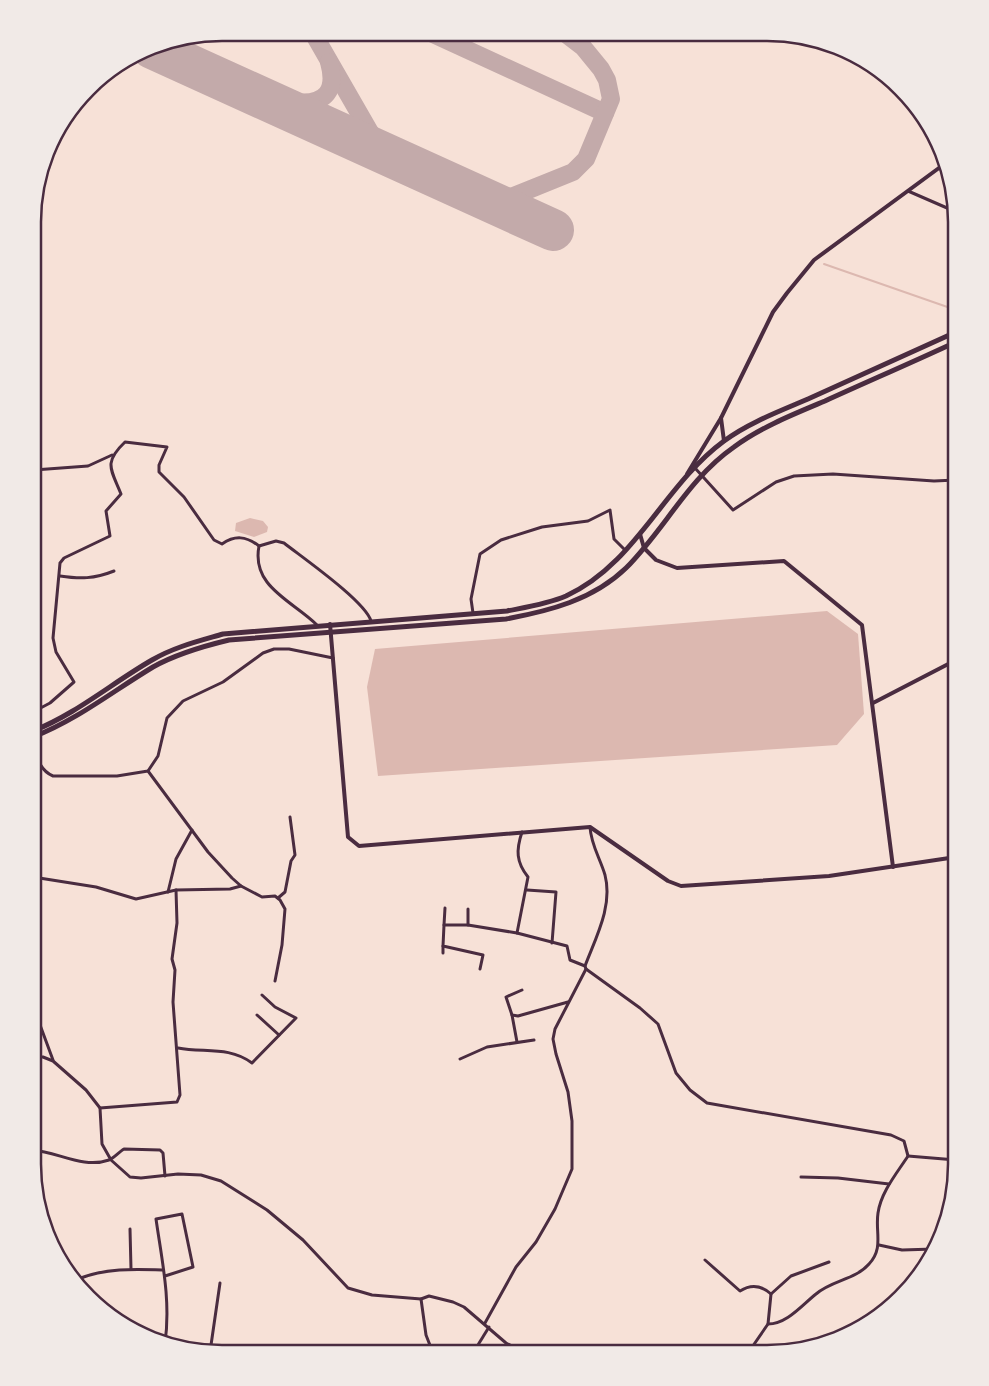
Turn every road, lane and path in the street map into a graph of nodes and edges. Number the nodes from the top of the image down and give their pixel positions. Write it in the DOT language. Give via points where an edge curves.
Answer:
graph roads {
  1 [pos="939,168"];
  2 [pos="907,191"];
  3 [pos="947,208"];
  4 [pos="948,336"];
  5 [pos="948,346"];
  6 [pos="721,418"];
  7 [pos="724,440"];
  8 [pos="112,454"];
  9 [pos="695,468"];
  10 [pos="41,469"];
  11 [pos="701,474"];
  12 [pos="683,480"];
  13 [pos="948,480"];
  14 [pos="640,534"];
  15 [pos="259,546"];
  16 [pos="644,548"];
  17 [pos="626,551"];
  18 [pos="114,571"];
  19 [pos="60,576"];
  20 [pos="473,614"];
  21 [pos="371,621"];
  22 [pos="330,624"];
  23 [pos="317,625"];
  24 [pos="330,633"];
  25 [pos="333,658"];
  26 [pos="948,664"];
  27 [pos="873,703"];
  28 [pos="41,708"];
  29 [pos="41,726"];
  30 [pos="41,733"];
  31 [pos="41,766"];
  32 [pos="148,771"];
  33 [pos="290,817"];
  34 [pos="590,827"];
  35 [pos="192,830"];
  36 [pos="522,832"];
  37 [pos="948,859"];
  38 [pos="893,868"];
  39 [pos="41,878"];
  40 [pos="241,886"];
  41 [pos="176,890"];
  42 [pos="527,890"];
  43 [pos="168,892"];
  44 [pos="278,898"];
  45 [pos="445,908"];
  46 [pos="468,909"];
  47 [pos="468,924"];
  48 [pos="444,925"];
  49 [pos="517,933"];
  50 [pos="552,943"];
  51 [pos="443,946"];
  52 [pos="443,953"];
  53 [pos="586,967"];
  54 [pos="480,969"];
  55 [pos="275,982"];
  56 [pos="522,990"];
  57 [pos="262,995"];
  58 [pos="569,1002"];
  59 [pos="512,1014"];
  60 [pos="257,1015"];
  61 [pos="41,1028"];
  62 [pos="279,1035"];
  63 [pos="534,1040"];
  64 [pos="517,1042"];
  65 [pos="178,1048"];
  66 [pos="41,1057"];
  67 [pos="460,1059"];
  68 [pos="53,1061"];
  69 [pos="100,1108"];
  70 [pos="41,1151"];
  71 [pos="908,1156"];
  72 [pos="948,1159"];
  73 [pos="111,1160"];
  74 [pos="165,1176"];
  75 [pos="801,1178"];
  76 [pos="889,1184"];
  77 [pos="130,1229"];
  78 [pos="879,1245"];
  79 [pos="926,1249"];
  80 [pos="705,1260"];
  81 [pos="829,1262"];
  82 [pos="131,1269"];
  83 [pos="163,1270"];
  84 [pos="165,1276"];
  85 [pos="81,1277"];
  86 [pos="220,1283"];
  87 [pos="771,1294"];
  88 [pos="421,1299"];
  89 [pos="485,1323"];
  90 [pos="768,1324"];
  91 [pos="489,1327"];
  92 [pos="166,1336"];
  93 [pos="211,1344"];
  94 [pos="430,1345"];
  95 [pos="478,1345"];
  96 [pos="510,1345"];
  97 [pos="754,1345"];
  1 -- 2 [label="street"];
  2 -- 3 [label="street"];
  2 -- 6 [label="street" via="809,266 773,312"];
  4 -- 7 [label="highway"];
  5 -- 11 [label="highway" via="751,434"];
  6 -- 7 [label="street"];
  6 -- 12 [label="street"];
  7 -- 9 [label="highway"];
  8 -- 10 [label="street" via="88,466"];
  8 -- 15 [label="street" via="125,442 167,447 159,465 160,472 184,497 214,540 222,544 235,537 245,538"];
  8 -- 19 [label="street" via="111,469 121,494 106,511 110,536 64,558 60,563"];
  9 -- 11 [label="street"];
  9 -- 12 [label="highway"];
  11 -- 13 [label="street" via="733,510 776,482 794,476 833,474"];
  11 -- 16 [label="highway"];
  12 -- 14 [label="highway"];
  14 -- 16 [label="street"];
  14 -- 17 [label="highway"];
  15 -- 21 [label="street" via="276,540 284,543 354,597"];
  15 -- 23 [label="street" via="258,563 262,578"];
  16 -- 24 [label="highway" via="625,569 595,591 570,604 542,612 506,619"];
  16 -- 27 [label="street" via="656,560 677,568 784,561 862,625"];
  17 -- 20 [label="highway" via="597,578 566,596 507,612"];
  17 -- 20 [label="street" via="614,539 610,510 588,522 542,527 502,540 480,554 471,599"];
  18 -- 19 [label="street" via="84,579"];
  19 -- 28 [label="street" via="53,638 56,652 74,682"];
  20 -- 21 [label="highway"];
  21 -- 22 [label="highway"];
  22 -- 23 [label="highway"];
  22 -- 24 [label="street"];
  23 -- 29 [label="highway" via="223,634 188,644 153,659 67,715"];
  24 -- 25 [label="street"];
  24 -- 30 [label="highway" via="229,640 206,645 155,666 88,711"];
  25 -- 32 [label="street" via="274,649 263,653 223,682 183,701 167,718 158,756"];
  25 -- 36 [label="street" via="348,837 352,842 359,846"];
  26 -- 27 [label="street"];
  27 -- 38 [label="street"];
  31 -- 32 [label="street" via="53,776 117,776"];
  32 -- 35 [label="street"];
  33 -- 44 [label="street" via="295,855 285,892"];
  34 -- 36 [label="street"];
  34 -- 38 [label="street" via="668,881 681,886 829,876"];
  34 -- 53 [label="street" via="591,841 604,872 608,896"];
  35 -- 40 [label="street"];
  35 -- 43 [label="street" via="176,859"];
  36 -- 42 [label="street" via="517,845 518,865 528,877"];
  37 -- 38 [label="street"];
  39 -- 43 [label="street" via="96,887 136,899"];
  40 -- 41 [label="street" via="230,890"];
  40 -- 44 [label="street" via="262,897"];
  41 -- 43 [label="street"];
  41 -- 65 [label="street" via="177,923 172,959"];
  42 -- 49 [label="street"];
  42 -- 50 [label="street" via="556,892"];
  44 -- 55 [label="street" via="285,909"];
  45 -- 48 [label="street"];
  46 -- 47 [label="street"];
  47 -- 48 [label="street"];
  47 -- 49 [label="street"];
  48 -- 51 [label="street"];
  49 -- 50 [label="street"];
  50 -- 53 [label="street" via="567,946 570,960"];
  51 -- 52 [label="street"];
  51 -- 54 [label="street" via="483,955"];
  53 -- 58 [label="street"];
  53 -- 71 [label="street" via="658,1024 676,1073 707,1103 891,1135 904,1141"];
  56 -- 59 [label="street" via="506,997"];
  57 -- 62 [label="street" via="276,1008 296,1018"];
  58 -- 59 [label="street" via="534,1013"];
  58 -- 89 [label="street" via="554,1039 568,1092 572,1169 555,1209 536,1242 516,1267"];
  59 -- 64 [label="street"];
  60 -- 62 [label="street"];
  61 -- 68 [label="street"];
  62 -- 65 [label="street" via="252,1063 241,1055 218,1050"];
  63 -- 64 [label="street"];
  64 -- 67 [label="street" via="487,1047"];
  65 -- 69 [label="street" via="180,1095 177,1102"];
  66 -- 68 [label="street"];
  68 -- 69 [label="street" via="86,1090"];
  69 -- 73 [label="street" via="102,1144"];
  70 -- 73 [label="street" via="78,1162"];
  71 -- 72 [label="street"];
  71 -- 76 [label="street"];
  73 -- 74 [label="street" via="130,1176"];
  73 -- 74 [label="street" via="124,1149 160,1150"];
  74 -- 88 [label="street" via="201,1175 238,1190 303,1240 348,1288 372,1295"];
  75 -- 76 [label="street" via="838,1178"];
  76 -- 78 [label="street" via="878,1214"];
  77 -- 82 [label="street"];
  78 -- 79 [label="street" via="902,1250"];
  78 -- 90 [label="street" via="861,1273 824,1288 790,1316"];
  80 -- 87 [label="street" via="740,1291 754,1286"];
  81 -- 87 [label="street" via="792,1276"];
  82 -- 83 [label="street"];
  82 -- 85 [label="street" via="96,1272"];
  83 -- 84 [label="street"];
  83 -- 84 [label="street" via="156,1219 182,1214 193,1267"];
  84 -- 92 [label="street" via="168,1311"];
  86 -- 93 [label="street"];
  87 -- 90 [label="street"];
  88 -- 89 [label="street" via="429,1296 453,1302"];
  88 -- 94 [label="street"];
  89 -- 91 [label="street"];
  90 -- 97 [label="street"];
  91 -- 95 [label="street"];
  91 -- 96 [label="street"];
}
